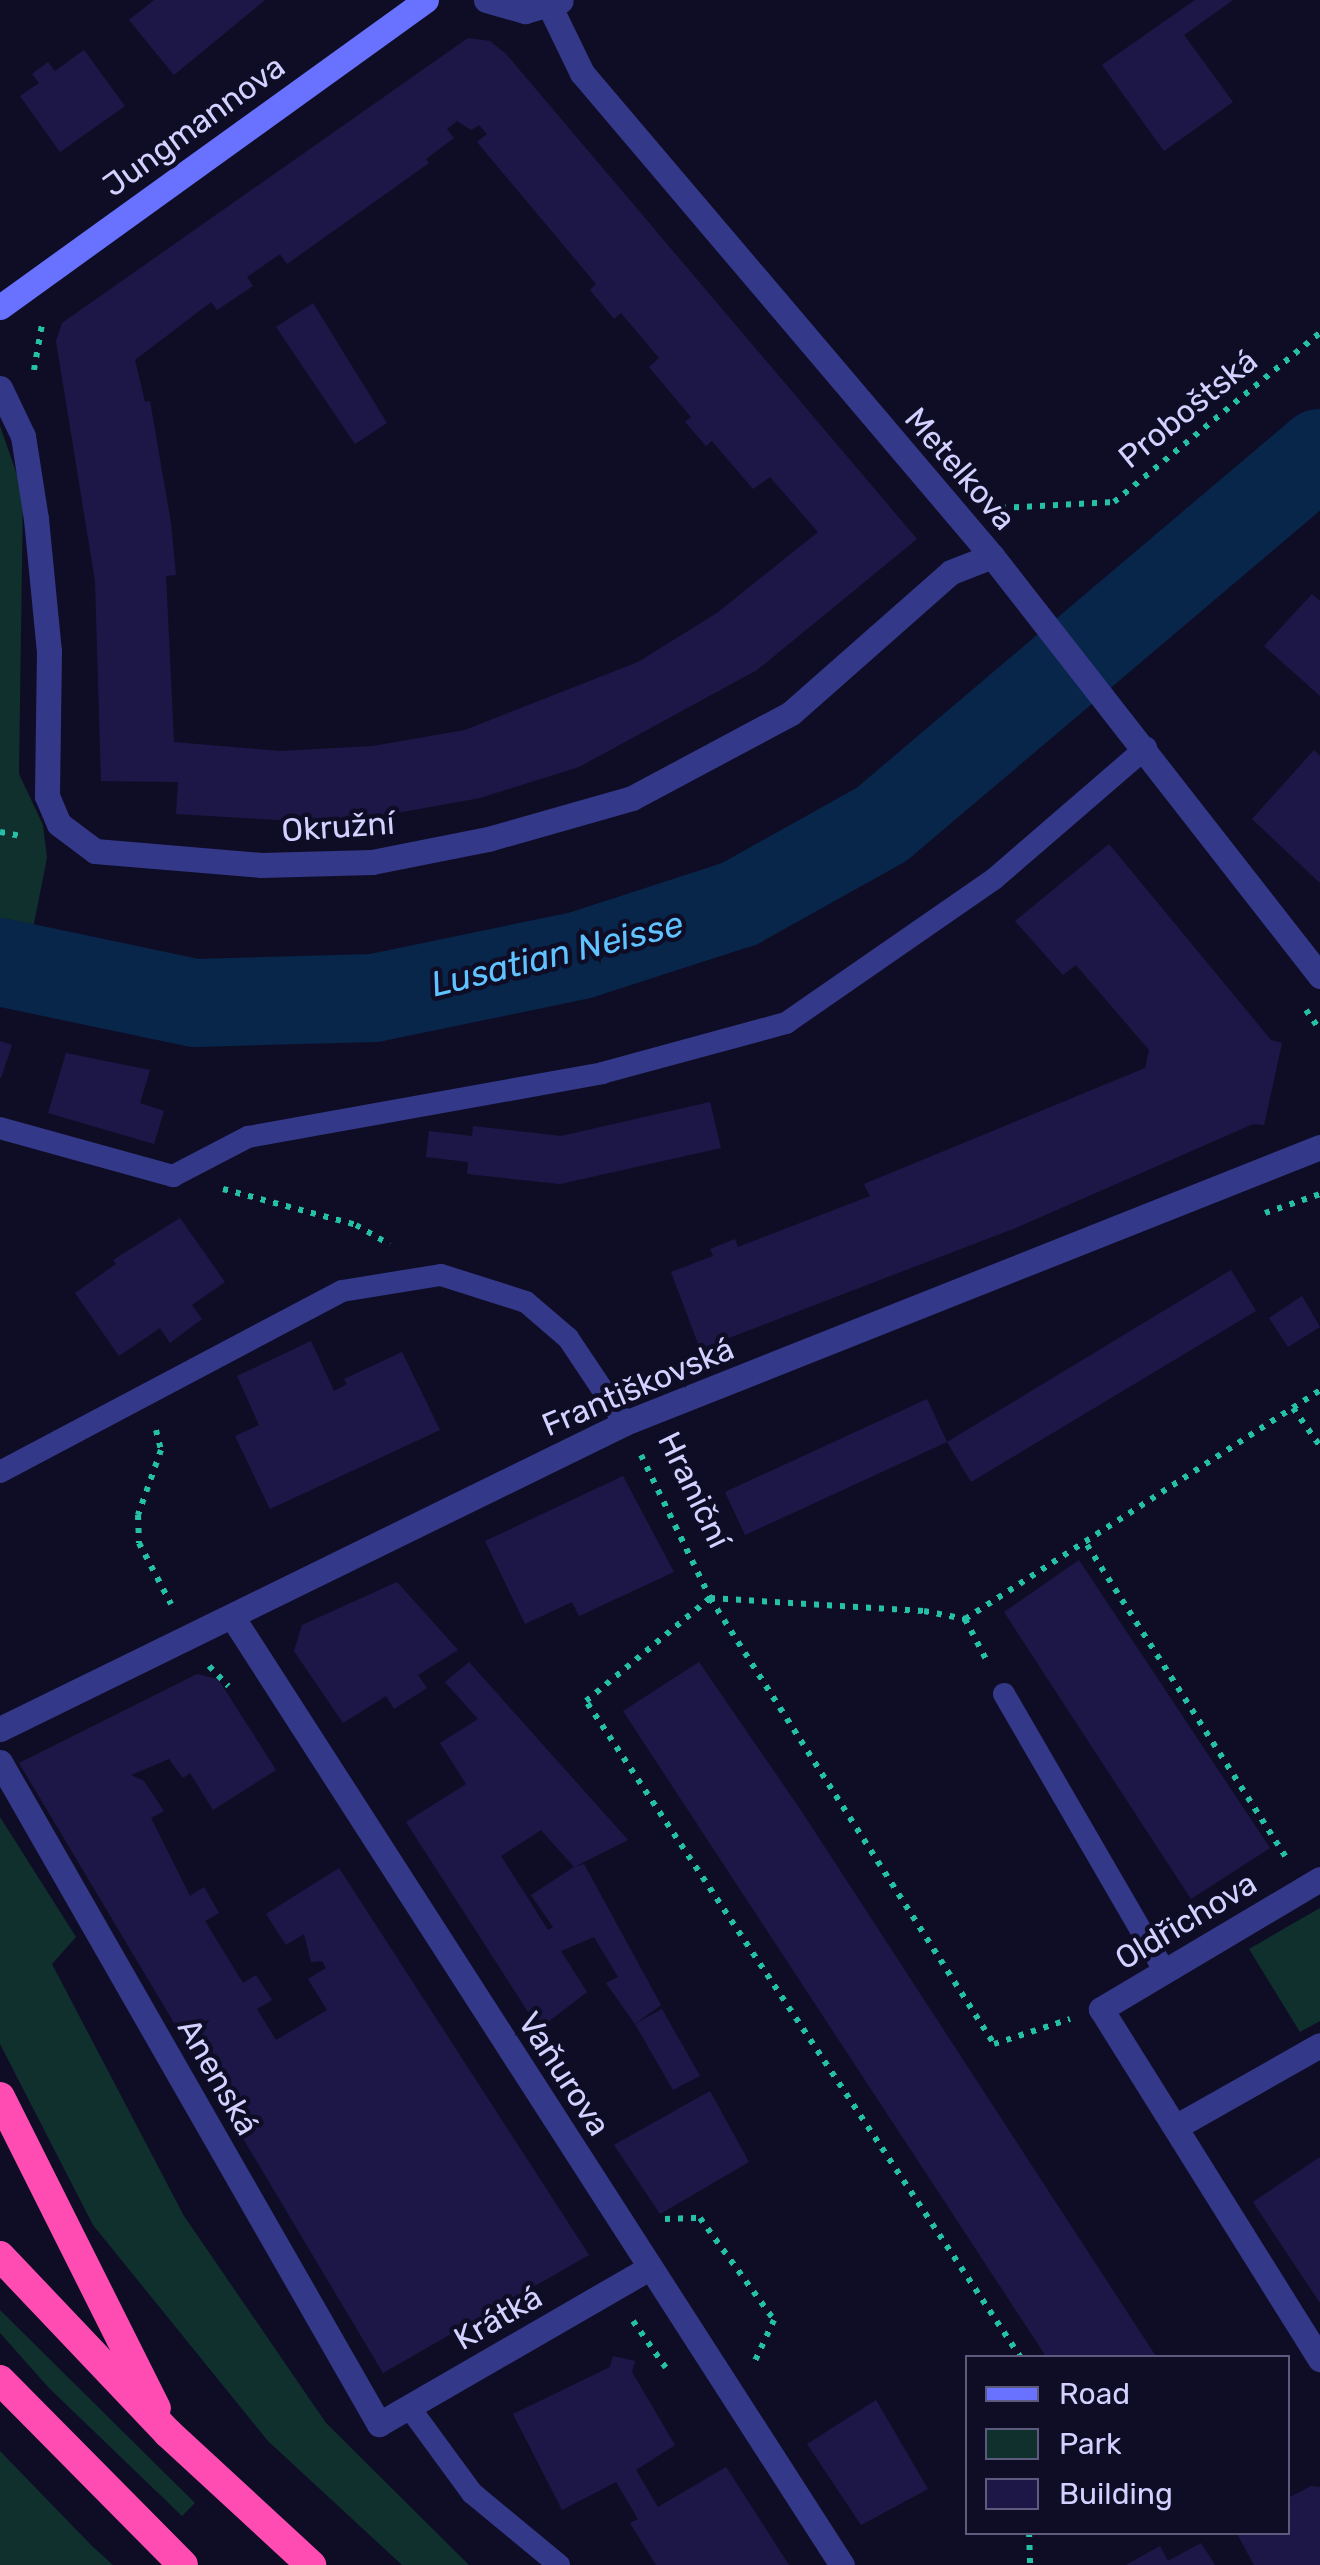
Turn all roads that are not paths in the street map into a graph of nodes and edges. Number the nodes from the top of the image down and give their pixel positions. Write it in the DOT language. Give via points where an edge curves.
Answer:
graph roads {
  1 [pos="426,0"];
  2 [pos="486,0"];
  3 [pos="556,4"];
  4 [pos="0,306"];
  5 [pos="0,388"];
  6 [pos="992,556"];
  7 [pos="1146,748"];
  8 [pos="1320,976"];
  9 [pos="0,1128"];
  10 [pos="1320,1147"];
  11 [pos="625,1423"];
  12 [pos="0,1472"];
  13 [pos="233,1618"];
  14 [pos="1004,1694"];
  15 [pos="0,1729"];
  16 [pos="0,1762"];
  17 [pos="1312,1883"];
  18 [pos="1165,1972"];
  19 [pos="1320,2045"];
  20 [pos="0,2097"];
  21 [pos="1177,2126"];
  22 [pos="0,2256"];
  23 [pos="649,2268"];
  24 [pos="1320,2359"];
  25 [pos="0,2380"];
  26 [pos="409,2407"];
  27 [pos="379,2424"];
  28 [pos="168,2433"];
  29 [pos="184,2565"];
  30 [pos="311,2565"];
  31 [pos="559,2565"];
  32 [pos="842,2565"];
  1 -- 4 [label="street, Jungmannova"];
  2 -- 3 [label="street" via="525,12"];
  3 -- 6 [label="street, Metelkova" via="582,73"];
  5 -- 6 [label="street, Okružní" via="24,436 36,519 48,651 47,796 60,824 95,851 261,865 372,862 488,839 632,798 792,713 952,572"];
  6 -- 7 [label="street, Metelkova"];
  7 -- 8 [label="street, Metelkova"];
  7 -- 9 [label="lane" via="994,878 786,1023 602,1073 248,1136 173,1176"];
  10 -- 11 [label="street, Františkovská"];
  11 -- 12 [label="lane, Hraniční" via="568,1338 526,1302 441,1275 342,1291 148,1400"];
  11 -- 13 [label="street, Františkovská"];
  13 -- 15 [label="street, Františkovská"];
  13 -- 23 [label="street, Vaňurova"];
  14 -- 18 [label="lane"];
  16 -- 27 [label="street, Anenská"];
  17 -- 18 [label="street, Oldřichova"];
  18 -- 21 [label="street, Oldřichova" via="1101,2009"];
  19 -- 21 [label="street"];
  20 -- 28 [label="highway"];
  21 -- 24 [label="street, Oldřichova"];
  22 -- 28 [label="highway"];
  23 -- 26 [label="street, Krátká"];
  23 -- 32 [label="street, Vaňurova"];
  25 -- 29 [label="highway"];
  26 -- 27 [label="street, Krátká"];
  26 -- 31 [label="lane" via="472,2493"];
  28 -- 30 [label="highway"];
}
